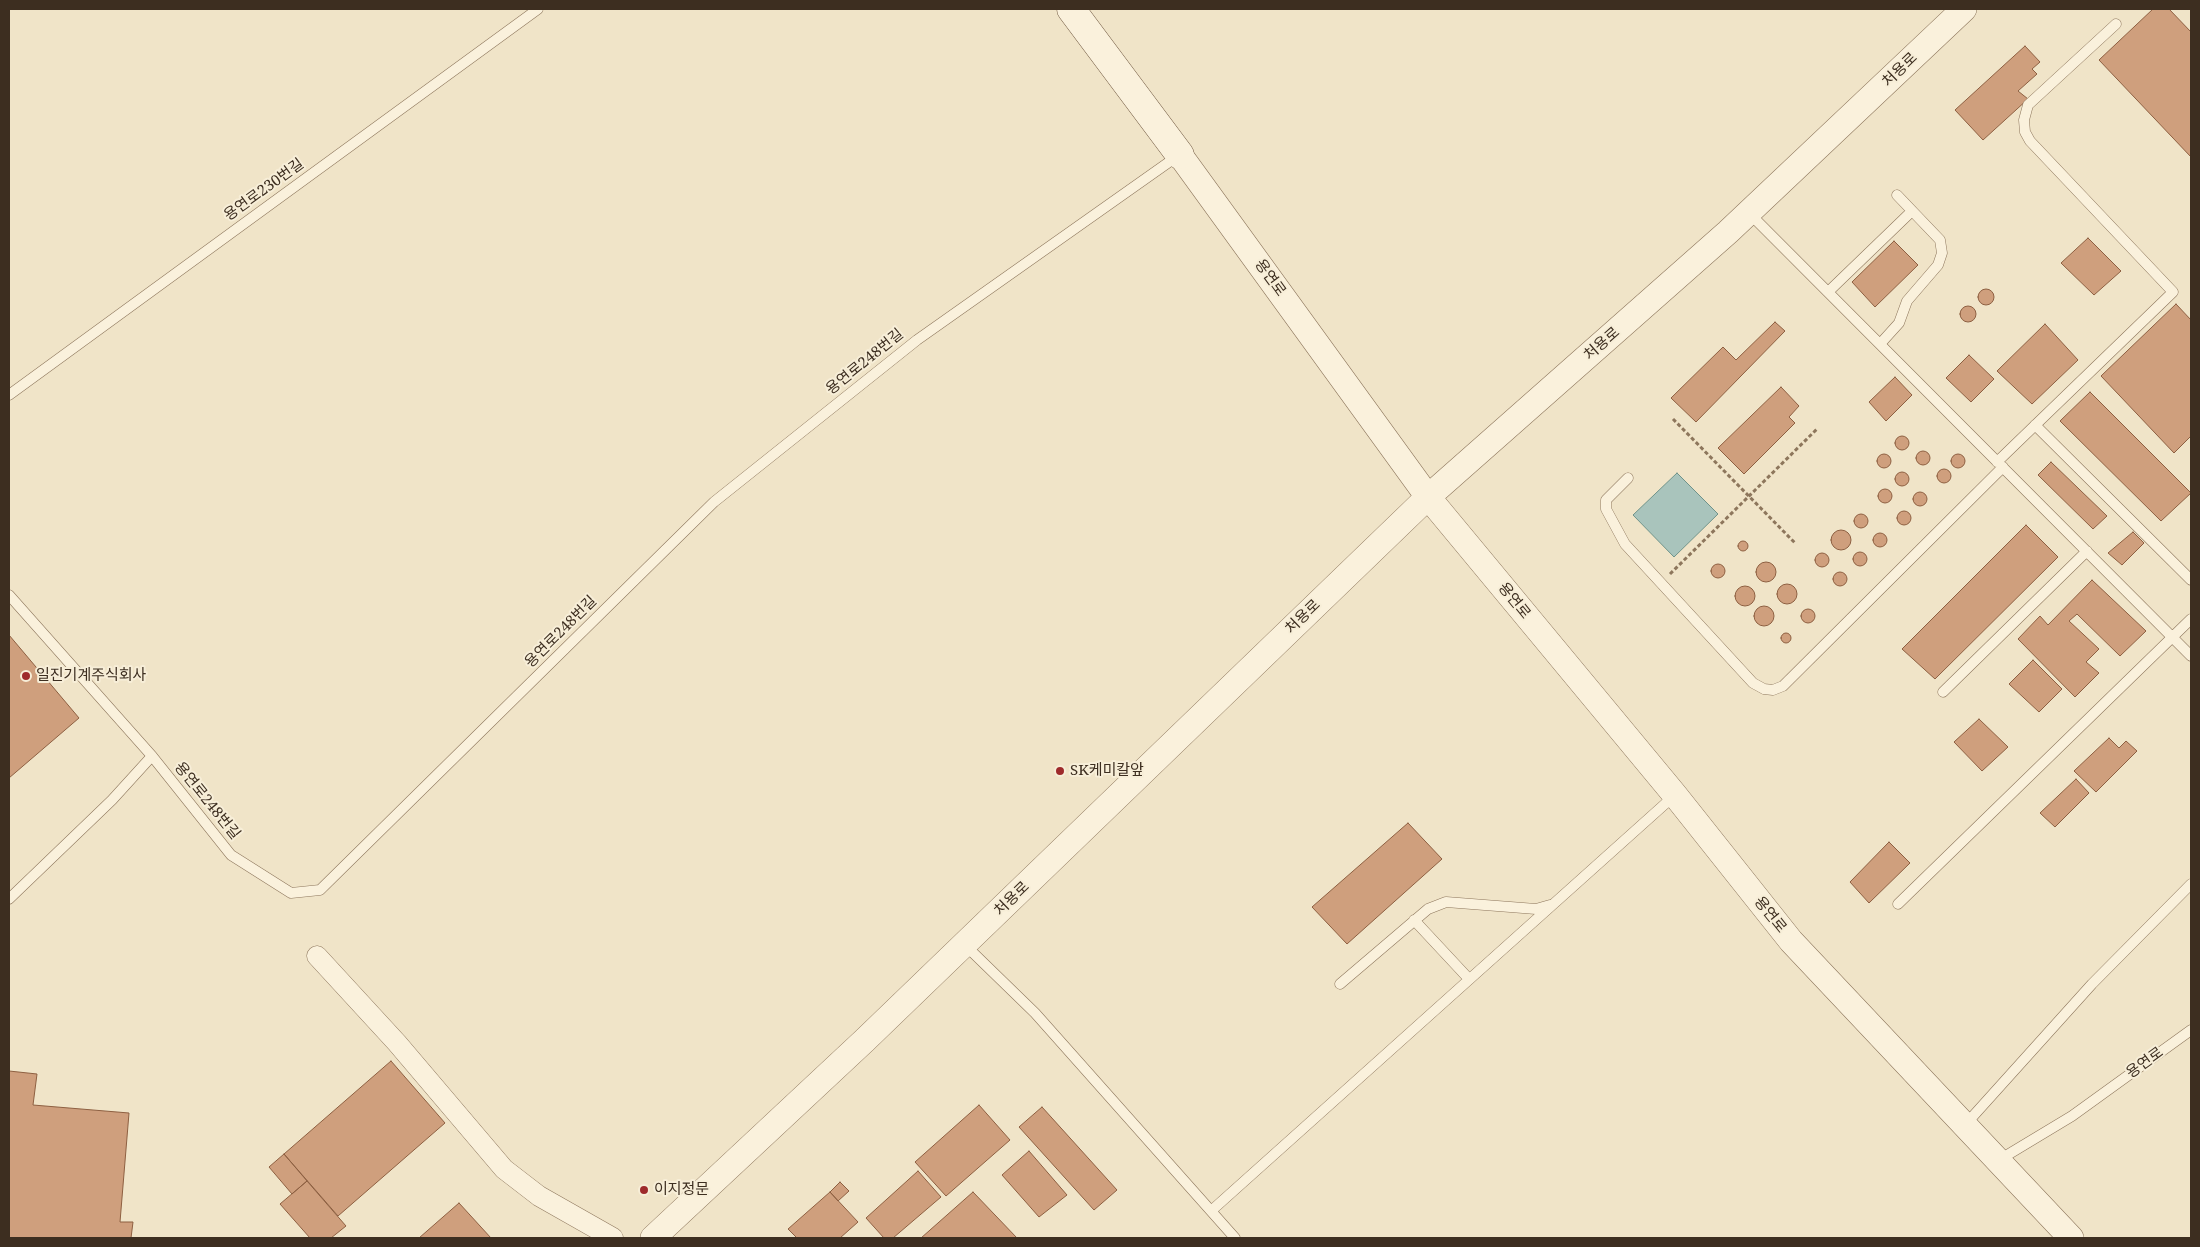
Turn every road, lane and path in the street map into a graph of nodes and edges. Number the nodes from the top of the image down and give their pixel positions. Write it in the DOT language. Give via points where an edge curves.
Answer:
graph roads {
  1 [pos="538,9"];
  2 [pos="1071,9"];
  3 [pos="1964,9"];
  4 [pos="2116,24"];
  5 [pos="1180,154"];
  6 [pos="1897,195"];
  7 [pos="1912,211"];
  8 [pos="1749,213"];
  9 [pos="1828,292"];
  10 [pos="1880,344"];
  11 [pos="9,395"];
  12 [pos="1673,419"];
  13 [pos="2035,425"];
  14 [pos="1818,428"];
  15 [pos="2000,464"];
  16 [pos="1628,478"];
  17 [pos="1748,496"];
  18 [pos="1428,497"];
  19 [pos="1795,543"];
  20 [pos="2087,551"];
  21 [pos="2191,580"];
  22 [pos="1660,583"];
  23 [pos="9,595"];
  24 [pos="2191,619"];
  25 [pos="2173,637"];
  26 [pos="2191,656"];
  27 [pos="1943,692"];
  28 [pos="152,756"];
  29 [pos="1675,795"];
  30 [pos="2191,884"];
  31 [pos="9,899"];
  32 [pos="1553,904"];
  33 [pos="1898,904"];
  34 [pos="1414,920"];
  35 [pos="964,944"];
  36 [pos="317,956"];
  37 [pos="1470,979"];
  38 [pos="1340,984"];
  39 [pos="2191,1030"];
  40 [pos="1965,1125"];
  41 [pos="1998,1160"];
  42 [pos="1211,1211"];
  43 [pos="613,1238"];
  44 [pos="654,1238"];
  45 [pos="1235,1238"];
  46 [pos="2071,1238"];
  1 -- 11 [label="lane, 용연로230번길"];
  2 -- 5 [label="main road, 용연로"];
  3 -- 8 [label="street, 처용로"];
  4 -- 13 [label="lane" via="2028,105 2025,132 2173,292"];
  5 -- 18 [label="street, 용연로"];
  5 -- 28 [label="lane, 용연로248번길" via="917,340 714,502 320,890 291,893 231,855"];
  6 -- 7 [label="lane"];
  7 -- 9 [label="lane"];
  7 -- 10 [label="lane" via="1940,240 1942,253 1938,265 1907,301 1899,323"];
  8 -- 9 [label="lane"];
  8 -- 18 [label="street, 처용로"];
  9 -- 10 [label="lane"];
  10 -- 15 [label="lane"];
  12 -- 17 [label="path"];
  13 -- 15 [label="lane"];
  13 -- 21 [label="lane"];
  14 -- 17 [label="path"];
  15 -- 20 [label="lane"];
  15 -- 22 [label="lane" via="1783,686 1773,690 1753,683"];
  16 -- 22 [label="lane" via="1606,500 1606,509 1625,544"];
  17 -- 19 [label="path"];
  17 -- 22 [label="path"];
  18 -- 29 [label="street, 용연로"];
  18 -- 35 [label="street, 처용로"];
  20 -- 25 [label="lane"];
  20 -- 27 [label="lane"];
  23 -- 28 [label="lane, 용연로248번길"];
  24 -- 25 [label="lane"];
  25 -- 26 [label="lane"];
  25 -- 33 [label="lane"];
  28 -- 31 [label="lane" via="112,800"];
  29 -- 32 [label="lane"];
  29 -- 40 [label="street, 용연로" via="1791,941"];
  30 -- 40 [label="lane" via="2092,984"];
  32 -- 34 [label="lane" via="1536,909 1446,902 1428,908"];
  32 -- 37 [label="lane"];
  34 -- 37 [label="lane"];
  34 -- 38 [label="lane"];
  35 -- 42 [label="lane" via="1035,1014"];
  35 -- 44 [label="street, 처용로"];
  36 -- 43 [label="street" via="397,1043 504,1169 539,1196"];
  37 -- 42 [label="lane"];
  39 -- 41 [label="lane, 용연로" via="2072,1116"];
  40 -- 41 [label="street, 용연로"];
  41 -- 46 [label="street, 용연로"];
  42 -- 45 [label="lane"];
}
